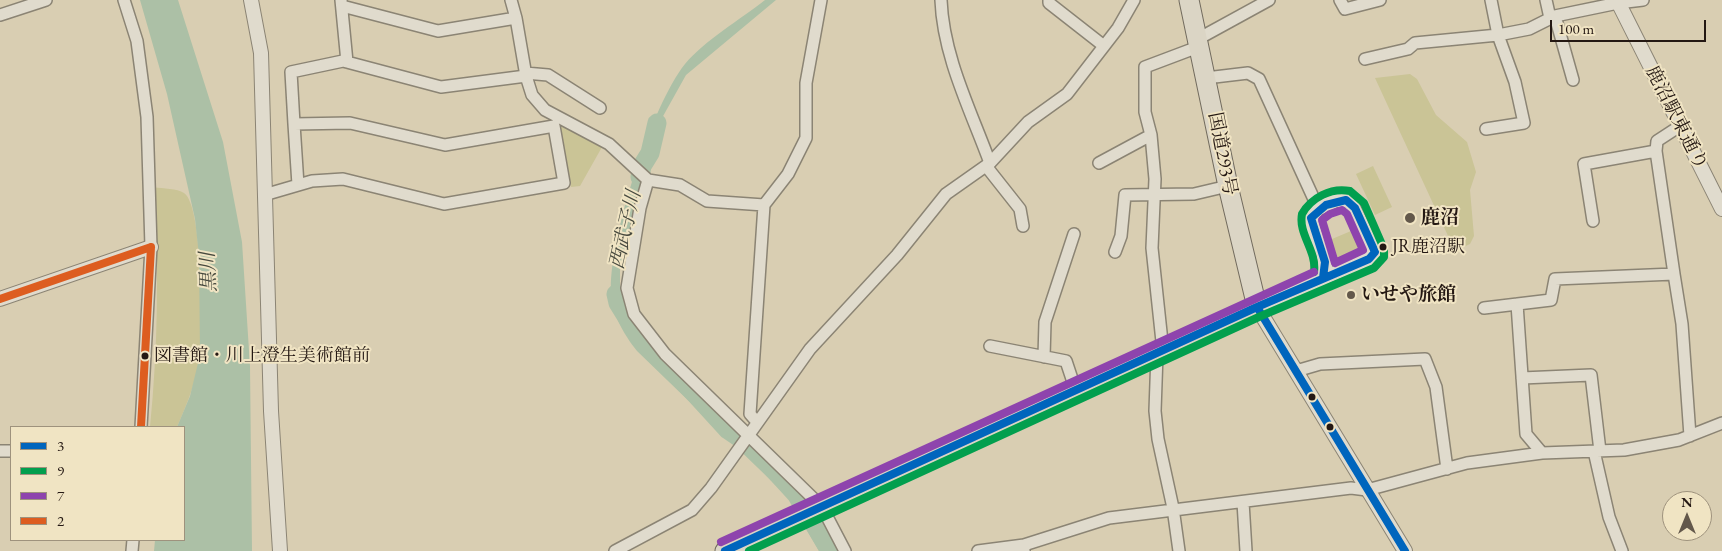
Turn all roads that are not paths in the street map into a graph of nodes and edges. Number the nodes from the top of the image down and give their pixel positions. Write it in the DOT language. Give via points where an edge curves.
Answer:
graph roads {
  1 [pos="46,0"];
  2 [pos="124,0"];
  3 [pos="251,0"];
  4 [pos="511,0"];
  5 [pos="821,0"];
  6 [pos="941,0"];
  7 [pos="1049,0"];
  8 [pos="1134,0"];
  9 [pos="1189,0"];
  10 [pos="1270,0"];
  11 [pos="1340,0"];
  12 [pos="1380,0"];
  13 [pos="1491,0"];
  14 [pos="1546,0"];
  15 [pos="1643,0"];
  16 [pos="1617,1"];
  17 [pos="341,3"];
  18 [pos="21,4"];
  19 [pos="0,15"];
  20 [pos="1553,17"];
  21 [pos="516,18"];
  22 [pos="1498,35"];
  23 [pos="1197,43"];
  24 [pos="1104,46"];
  25 [pos="1365,58"];
  26 [pos="347,62"];
  27 [pos="526,75"];
  28 [pos="1206,78"];
  29 [pos="1573,80"];
  30 [pos="600,108"];
  31 [pos="294,124"];
  32 [pos="1680,126"];
  33 [pos="1486,129"];
  34 [pos="1151,135"];
  35 [pos="1656,151"];
  36 [pos="1099,163"];
  37 [pos="988,164"];
  38 [pos="648,180"];
  39 [pos="298,185"];
  40 [pos="1228,186"];
  41 [pos="1155,194"];
  42 [pos="264,195"];
  43 [pos="764,204"];
  44 [pos="1318,208"];
  45 [pos="1722,209"];
  46 [pos="1593,222"];
  47 [pos="1023,226"];
  48 [pos="1074,234"];
  49 [pos="151,247"];
  50 [pos="1115,252"];
  51 [pos="1326,259"];
  52 [pos="1350,268"];
  53 [pos="1674,274"];
  54 [pos="1324,278"];
  55 [pos="0,299"];
  56 [pos="1517,304"];
  57 [pos="1257,307"];
  58 [pos="1484,308"];
  59 [pos="990,346"];
  60 [pos="1160,352"];
  61 [pos="1044,357"];
  62 [pos="1296,371"];
  63 [pos="1522,378"];
  64 [pos="1076,391"];
  65 [pos="757,422"];
  66 [pos="1722,423"];
  67 [pos="142,426"];
  68 [pos="747,436"];
  69 [pos="1690,436"];
  70 [pos="1597,451"];
  71 [pos="1542,453"];
  72 [pos="1447,469"];
  73 [pos="1367,490"];
  74 [pos="1243,502"];
  75 [pos="1174,508"];
  76 [pos="818,509"];
  77 [pos="1024,548"];
  78 [pos="280,551"];
  79 [pos="615,551"];
  80 [pos="725,551"];
  81 [pos="845,551"];
  82 [pos="978,551"];
  83 [pos="1179,551"];
  84 [pos="1246,551"];
  85 [pos="1405,551"];
  86 [pos="1622,551"];
  1 -- 18 [label="street"];
  2 -- 49 [label="street" via="137,41 147,117"];
  3 -- 42 [label="street" via="261,53"];
  4 -- 21 [label="street"];
  5 -- 43 [label="street" via="806,83 806,138 788,174"];
  6 -- 37 [label="street" via="952,61"];
  7 -- 24 [label="street" via="1048,3"];
  8 -- 24 [label="street"];
  9 -- 23 [label="highway, 国道293号"];
  10 -- 23 [label="street"];
  11 -- 12 [label="street" via="1345,9"];
  13 -- 22 [label="street"];
  14 -- 20 [label="street"];
  15 -- 16 [label="street"];
  16 -- 20 [label="street"];
  16 -- 32 [label="street, 鹿沼駅東通り"];
  17 -- 21 [label="street" via="438,31"];
  17 -- 26 [label="street"];
  18 -- 19 [label="street"];
  20 -- 22 [label="street" via="1529,29"];
  20 -- 29 [label="street"];
  21 -- 27 [label="street"];
  22 -- 25 [label="street" via="1415,44 1408,49"];
  22 -- 33 [label="street" via="1515,82 1524,123"];
  23 -- 28 [label="highway, 国道293号"];
  23 -- 34 [label="street" via="1146,67 1145,112"];
  24 -- 37 [label="street" via="1067,94 1028,122"];
  26 -- 27 [label="street" via="441,86"];
  26 -- 31 [label="street" via="291,72"];
  27 -- 30 [label="street" via="548,75"];
  27 -- 38 [label="street" via="532,95 545,110 609,144"];
  28 -- 40 [label="highway, 国道293号"];
  28 -- 44 [label="street" via="1248,73 1259,79"];
  31 -- 39 [label="street"];
  31 -- 39 [label="street" via="350,123 445,145 554,126 564,183 444,204 343,179"];
  32 -- 35 [label="street" via="1657,142"];
  32 -- 45 [label="street, 鹿沼駅東通り"];
  34 -- 36 [label="street"];
  34 -- 41 [label="street"];
  35 -- 46 [label="street" via="1584,164"];
  35 -- 53 [label="street"];
  37 -- 47 [label="street" via="1020,209"];
  37 -- 65 [label="street" via="946,194 897,255 810,349"];
  38 -- 43 [label="street" via="680,185 707,201"];
  38 -- 68 [label="street" via="640,208 627,288 634,314 665,354"];
  39 -- 42 [label="street"];
  40 -- 41 [label="street" via="1194,194"];
  40 -- 57 [label="highway, 国道293号"];
  41 -- 50 [label="street" via="1125,195 1121,236"];
  41 -- 60 [label="street" via="1152,248"];
  42 -- 78 [label="street" via="271,412"];
  43 -- 65 [label="street" via="750,414"];
  44 -- 51 [label="street" via="1311,218 1312,225"];
  44 -- 52 [label="street" via="1342,200 1355,208 1375,252 1369,259"];
  48 -- 61 [label="street" via="1045,322"];
  49 -- 55 [label="street"];
  49 -- 67 [label="street"];
  51 -- 52 [label="street"];
  51 -- 54 [label="street"];
  52 -- 54 [label="street"];
  53 -- 56 [label="street" via="1555,279 1551,300"];
  53 -- 69 [label="street" via="1682,324"];
  54 -- 57 [label="main road"];
  56 -- 58 [label="street"];
  56 -- 63 [label="street"];
  57 -- 60 [label="highway"];
  57 -- 62 [label="street"];
  59 -- 61 [label="street"];
  60 -- 64 [label="highway"];
  60 -- 75 [label="street" via="1155,412"];
  61 -- 64 [label="street" via="1066,361"];
  62 -- 72 [label="street" via="1320,364 1425,359 1436,387"];
  62 -- 73 [label="street"];
  63 -- 70 [label="street" via="1591,376"];
  63 -- 71 [label="street" via="1526,434"];
  64 -- 76 [label="highway"];
  65 -- 68 [label="street"];
  66 -- 69 [label="street"];
  68 -- 76 [label="street"];
  68 -- 79 [label="street" via="692,510"];
  69 -- 70 [label="street" via="1624,450"];
  70 -- 71 [label="street"];
  70 -- 86 [label="street" via="1609,517"];
  71 -- 72 [label="street"];
  72 -- 73 [label="street"];
  73 -- 74 [label="street" via="1350,488"];
  73 -- 85 [label="street"];
  74 -- 75 [label="street"];
  74 -- 84 [label="street"];
  75 -- 77 [label="street" via="1108,518"];
  75 -- 83 [label="street"];
  76 -- 80 [label="highway"];
  76 -- 81 [label="street"];
  77 -- 82 [label="street"];
}
